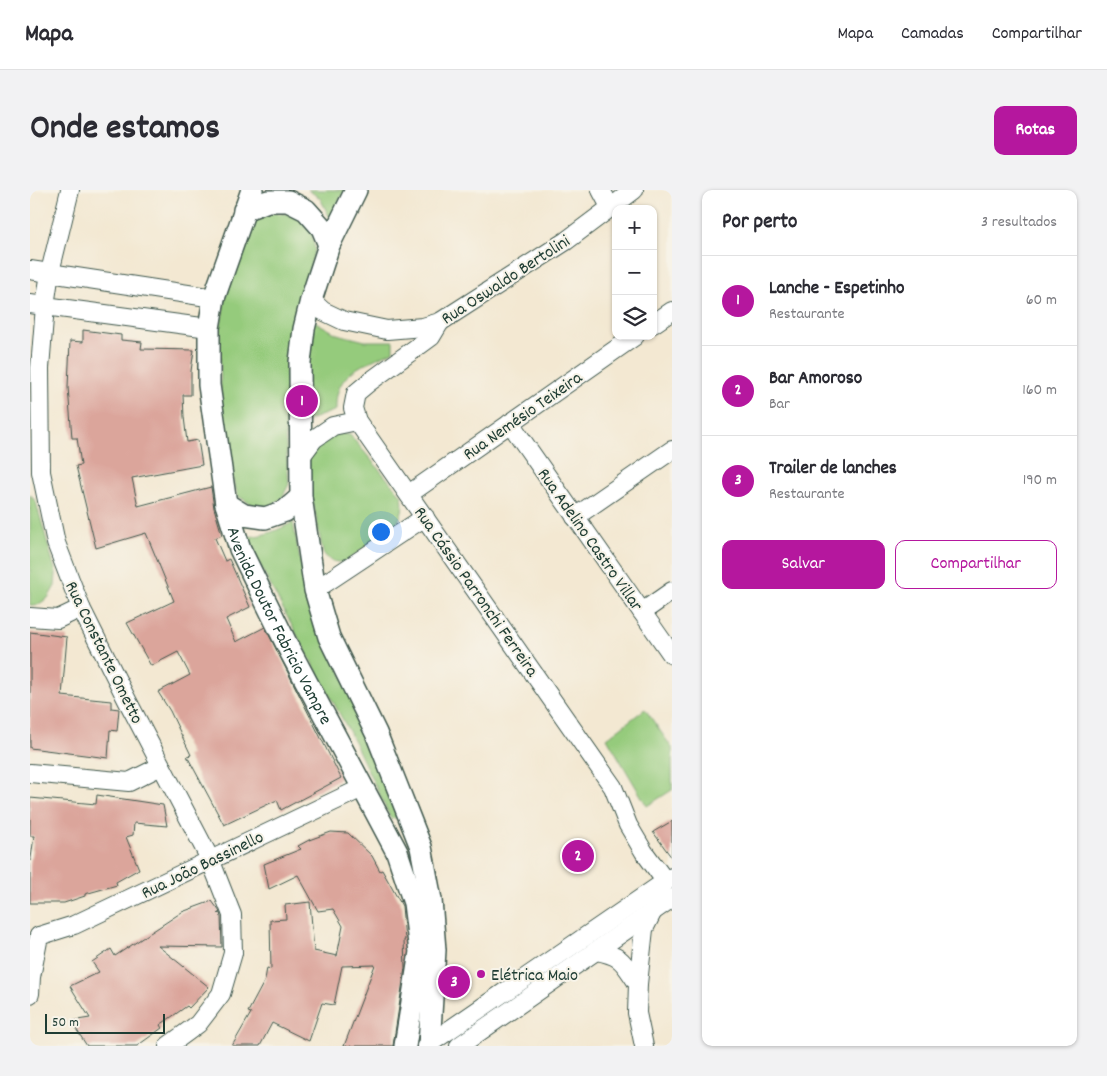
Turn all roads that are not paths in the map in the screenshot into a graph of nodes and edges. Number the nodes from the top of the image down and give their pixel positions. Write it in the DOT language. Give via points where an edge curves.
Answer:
graph roads {
  1 [pos="70,190"];
  2 [pos="252,190"];
  3 [pos="356,190"];
  4 [pos="601,190"];
  5 [pos="634,190"];
  6 [pos="610,207"];
  7 [pos="244,210"];
  8 [pos="329,245"];
  9 [pos="30,270"];
  10 [pos="50,272"];
  11 [pos="214,298"];
  12 [pos="311,300"];
  13 [pos="37,305"];
  14 [pos="672,311"];
  15 [pos="657,321"];
  16 [pos="440,322"];
  17 [pos="209,328"];
  18 [pos="629,340"];
  19 [pos="357,421"];
  20 [pos="510,423"];
  21 [pos="672,450"];
  22 [pos="300,458"];
  23 [pos="35,471"];
  24 [pos="409,494"];
  25 [pos="301,497"];
  26 [pos="226,504"];
  27 [pos="425,517"];
  28 [pos="575,517"];
  29 [pos="315,590"];
  30 [pos="672,592"];
  31 [pos="80,608"];
  32 [pos="642,612"];
  33 [pos="30,617"];
  34 [pos="672,655"];
  35 [pos="161,766"];
  36 [pos="30,772"];
  37 [pos="362,788"];
  38 [pos="210,859"];
  39 [pos="670,886"];
  40 [pos="654,911"];
  41 [pos="35,934"];
  42 [pos="596,951"];
  43 [pos="638,984"];
  44 [pos="30,994"];
  45 [pos="428,1045"];
  46 [pos="643,1045"];
  47 [pos="168,1046"];
  48 [pos="405,1046"];
  49 [pos="459,1046"];
  1 -- 10 [label="street, Rua Constante Ometto"];
  2 -- 7 [label="main road, Avenida Doutor Fabricio Vampre"];
  3 -- 8 [label="main road"];
  4 -- 6 [label="street"];
  5 -- 6 [label="street, Rua Oswaldo Bertolini"];
  6 -- 16 [label="street, Rua Oswaldo Bertolini" via="566,241"];
  7 -- 8 [label="main road" via="268,201 288,201 306,210 322,228"];
  7 -- 11 [label="main road, Avenida Doutor Fabricio Vampre"];
  8 -- 12 [label="main road"];
  9 -- 10 [label="street"];
  10 -- 11 [label="street"];
  10 -- 13 [label="street, Rua Constante Ometto"];
  11 -- 17 [label="main road, Avenida Doutor Fabricio Vampre"];
  12 -- 16 [label="street, Rua Oswaldo Bertolini" via="322,312 387,330"];
  12 -- 22 [label="main road" via="300,362"];
  13 -- 17 [label="street"];
  13 -- 23 [label="street, Rua Constante Ometto" via="40,368"];
  14 -- 15 [label="street"];
  16 -- 19 [label="street" via="431,337 356,393 353,408"];
  17 -- 26 [label="main road, Avenida Doutor Fabricio Vampre" via="209,385"];
  18 -- 20 [label="street, Rua Nemésio Teixeira"];
  19 -- 22 [label="street" via="334,426 314,439"];
  19 -- 24 [label="street, Rua Cássio Parronchi Ferreira"];
  20 -- 24 [label="street, Rua Nemésio Teixeira"];
  20 -- 28 [label="street, Rua Adelino Castro Villar"];
  21 -- 28 [label="street"];
  22 -- 25 [label="main road"];
  23 -- 31 [label="street, Rua Constante Ometto" via="56,543"];
  24 -- 27 [label="street, Rua Cássio Parronchi Ferreira"];
  25 -- 26 [label="main road" via="285,511 265,518 244,515"];
  25 -- 29 [label="main road"];
  26 -- 37 [label="main road, Avenida Doutor Fabricio Vampre" via="240,549"];
  27 -- 29 [label="street"];
  27 -- 39 [label="street, Rua Cássio Parronchi Ferreira" via="613,788 644,852"];
  28 -- 32 [label="street, Rua Adelino Castro Villar"];
  29 -- 45 [label="main road" via="330,637 376,733 421,847 431,900 435,950"];
  30 -- 32 [label="street"];
  31 -- 33 [label="street" via="58,620"];
  31 -- 35 [label="street, Rua Constante Ometto"];
  32 -- 34 [label="street, Rua Adelino Castro Villar"];
  35 -- 36 [label="street" via="129,782"];
  35 -- 38 [label="street, Rua Constante Ometto"];
  37 -- 38 [label="street, Rua João Bassinello"];
  37 -- 48 [label="main road, Avenida Doutor Fabricio Vampre" via="397,852 414,903 420,952"];
  38 -- 41 [label="street, Rua João Bassinello" via="74,925"];
  38 -- 47 [label="street, Rua Constante Ometto" via="232,915 233,953 221,994 198,1024"];
  39 -- 40 [label="street"];
  39 -- 45 [label="street"];
  40 -- 42 [label="street"];
  40 -- 43 [label="street" via="644,929"];
  41 -- 44 [label="street"];
  42 -- 43 [label="street" via="612,954 623,961"];
  42 -- 49 [label="street"];
  43 -- 46 [label="street" via="637,1014"];
}
